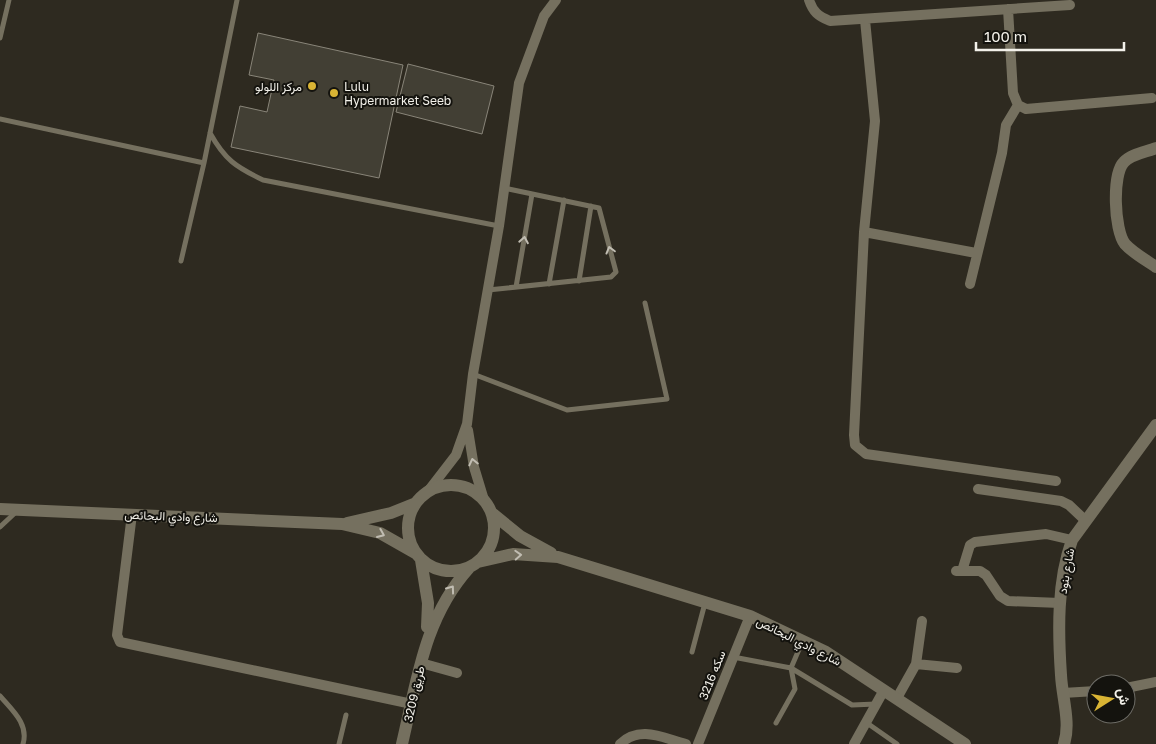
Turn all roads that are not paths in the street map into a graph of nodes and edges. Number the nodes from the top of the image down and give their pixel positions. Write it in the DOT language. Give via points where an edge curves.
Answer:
graph roads {
  1 [pos="9,0"];
  2 [pos="237,0"];
  3 [pos="556,0"];
  4 [pos="809,0"];
  5 [pos="1070,5"];
  6 [pos="1008,9"];
  7 [pos="865,20"];
  8 [pos="0,38"];
  9 [pos="1152,98"];
  10 [pos="1018,105"];
  11 [pos="0,119"];
  12 [pos="210,134"];
  13 [pos="1156,148"];
  14 [pos="204,163"];
  15 [pos="504,188"];
  16 [pos="532,194"];
  17 [pos="564,200"];
  18 [pos="591,206"];
  19 [pos="499,226"];
  20 [pos="864,232"];
  21 [pos="976,253"];
  22 [pos="181,261"];
  23 [pos="1156,267"];
  24 [pos="579,281"];
  25 [pos="549,284"];
  26 [pos="970,284"];
  27 [pos="516,287"];
  28 [pos="488,290"];
  29 [pos="645,303"];
  30 [pos="473,374"];
  31 [pos="467,424"];
  32 [pos="1156,425"];
  33 [pos="1056,481"];
  34 [pos="978,489"];
  35 [pos="429,490"];
  36 [pos="484,500"];
  37 [pos="416,503"];
  38 [pos="0,509"];
  39 [pos="18,510"];
  40 [pos="132,514"];
  41 [pos="492,514"];
  42 [pos="1086,520"];
  43 [pos="342,524"];
  44 [pos="0,527"];
  45 [pos="1072,540"];
  46 [pos="419,557"];
  47 [pos="558,557"];
  48 [pos="473,565"];
  49 [pos="705,602"];
  50 [pos="1060,603"];
  51 [pos="750,616"];
  52 [pos="922,621"];
  53 [pos="803,640"];
  54 [pos="426,645"];
  55 [pos="692,652"];
  56 [pos="733,657"];
  57 [pos="421,663"];
  58 [pos="916,664"];
  59 [pos="791,668"];
  60 [pos="957,668"];
  61 [pos="457,673"];
  62 [pos="1156,682"];
  63 [pos="1136,686"];
  64 [pos="884,690"];
  65 [pos="1086,692"];
  66 [pos="1063,693"];
  67 [pos="0,696"];
  68 [pos="896,698"];
  69 [pos="412,704"];
  70 [pos="877,704"];
  71 [pos="346,715"];
  72 [pos="776,722"];
  73 [pos="867,723"];
  74 [pos="23,744"];
  75 [pos="339,744"];
  76 [pos="402,744"];
  77 [pos="620,744"];
  78 [pos="686,744"];
  79 [pos="698,744"];
  80 [pos="854,744"];
  81 [pos="897,744"];
  82 [pos="965,744"];
  83 [pos="1064,744"];
  1 -- 8 [label="lane"];
  2 -- 12 [label="lane"];
  3 -- 15 [label="street" via="544,16 519,83"];
  4 -- 7 [label="street" via="819,17 830,21"];
  5 -- 6 [label="street"];
  6 -- 7 [label="street"];
  6 -- 10 [label="street" via="1013,94"];
  7 -- 20 [label="street" via="875,121"];
  9 -- 10 [label="street" via="1026,109"];
  10 -- 21 [label="street" via="1006,126"];
  11 -- 14 [label="lane"];
  12 -- 14 [label="lane"];
  12 -- 19 [label="lane" via="236,168 262,180"];
  13 -- 23 [label="street" via="1122,163 1116,217 1124,243"];
  14 -- 22 [label="lane"];
  15 -- 16 [label="lane"];
  15 -- 19 [label="street"];
  16 -- 17 [label="lane"];
  27 -- 16 [label="lane, one-way"];
  17 -- 18 [label="lane"];
  17 -- 25 [label="lane"];
  18 -- 24 [label="lane"];
  24 -- 18 [label="lane, one-way" via="611,277 616,272 599,208"];
  19 -- 28 [label="street"];
  20 -- 21 [label="street"];
  20 -- 33 [label="street" via="855,446 866,454"];
  21 -- 26 [label="street"];
  24 -- 25 [label="lane"];
  25 -- 27 [label="lane"];
  27 -- 28 [label="lane"];
  28 -- 30 [label="street"];
  29 -- 30 [label="lane" via="667,399 567,410"];
  30 -- 31 [label="street"];
  31 -- 35 [label="street" via="456,455"];
  36 -- 31 [label="street, one-way" via="474,467"];
  32 -- 42 [label="street, شارع بنود"];
  34 -- 42 [label="street" via="1061,501"];
  35 -- 36 [label="street" via="458,485 477,493"];
  35 -- 37 [label="street"];
  36 -- 41 [label="street"];
  37 -- 43 [label="street" via="391,513"];
  37 -- 46 [label="street" via="408,528 412,546"];
  38 -- 39 [label="street, شارع وادي البحائص"];
  39 -- 40 [label="street, شارع وادي البحائص"];
  39 -- 44 [label="lane"];
  40 -- 43 [label="street, شارع وادي البحائص"];
  40 -- 69 [label="street" via="117,636 120,642"];
  41 -- 47 [label="street" via="520,536"];
  41 -- 48 [label="street" via="495,525 493,540 486,555"];
  42 -- 45 [label="street, شارع بنود"];
  43 -- 46 [label="street, one-way" via="380,534"];
  45 -- 50 [label="street, شارع بنود"];
  45 -- 50 [label="street" via="1046,534 975,542 970,545 958,571 980,571 1008,601"];
  46 -- 48 [label="street" via="444,571 452,572"];
  46 -- 54 [label="street" via="428,613"];
  48 -- 47 [label="street, one-way" via="513,554"];
  47 -- 49 [label="street, شارع وادي البحائص"];
  54 -- 48 [label="street, one-way" via="445,597"];
  49 -- 51 [label="street, شارع وادي البحائص"];
  49 -- 55 [label="lane"];
  50 -- 66 [label="street, شارع بنود"];
  51 -- 53 [label="street, شارع وادي البحائص"];
  51 -- 56 [label="street, سكه 3216"];
  52 -- 58 [label="street"];
  53 -- 59 [label="lane"];
  53 -- 64 [label="street, شارع وادي البحائص"];
  54 -- 57 [label="street, طريق 3209"];
  56 -- 59 [label="lane"];
  56 -- 79 [label="street, سكه 3216"];
  57 -- 61 [label="street"];
  57 -- 69 [label="street, طريق 3209"];
  58 -- 60 [label="street"];
  58 -- 68 [label="street"];
  59 -- 70 [label="lane" via="852,705"];
  59 -- 72 [label="lane" via="795,689"];
  62 -- 63 [label="street"];
  64 -- 68 [label="street, شارع وادي البحائص"];
  64 -- 70 [label="street"];
  65 -- 66 [label="street"];
  66 -- 83 [label="street, شارع بنود" via="1067,727"];
  67 -- 74 [label="lane" via="21,722 25,736"];
  68 -- 82 [label="street, شارع وادي البحائص"];
  69 -- 76 [label="street, طريق 3209"];
  70 -- 73 [label="street"];
  71 -- 75 [label="lane"];
  73 -- 80 [label="street"];
  73 -- 81 [label="lane"];
  77 -- 78 [label="street" via="631,735 643,732"];
}
